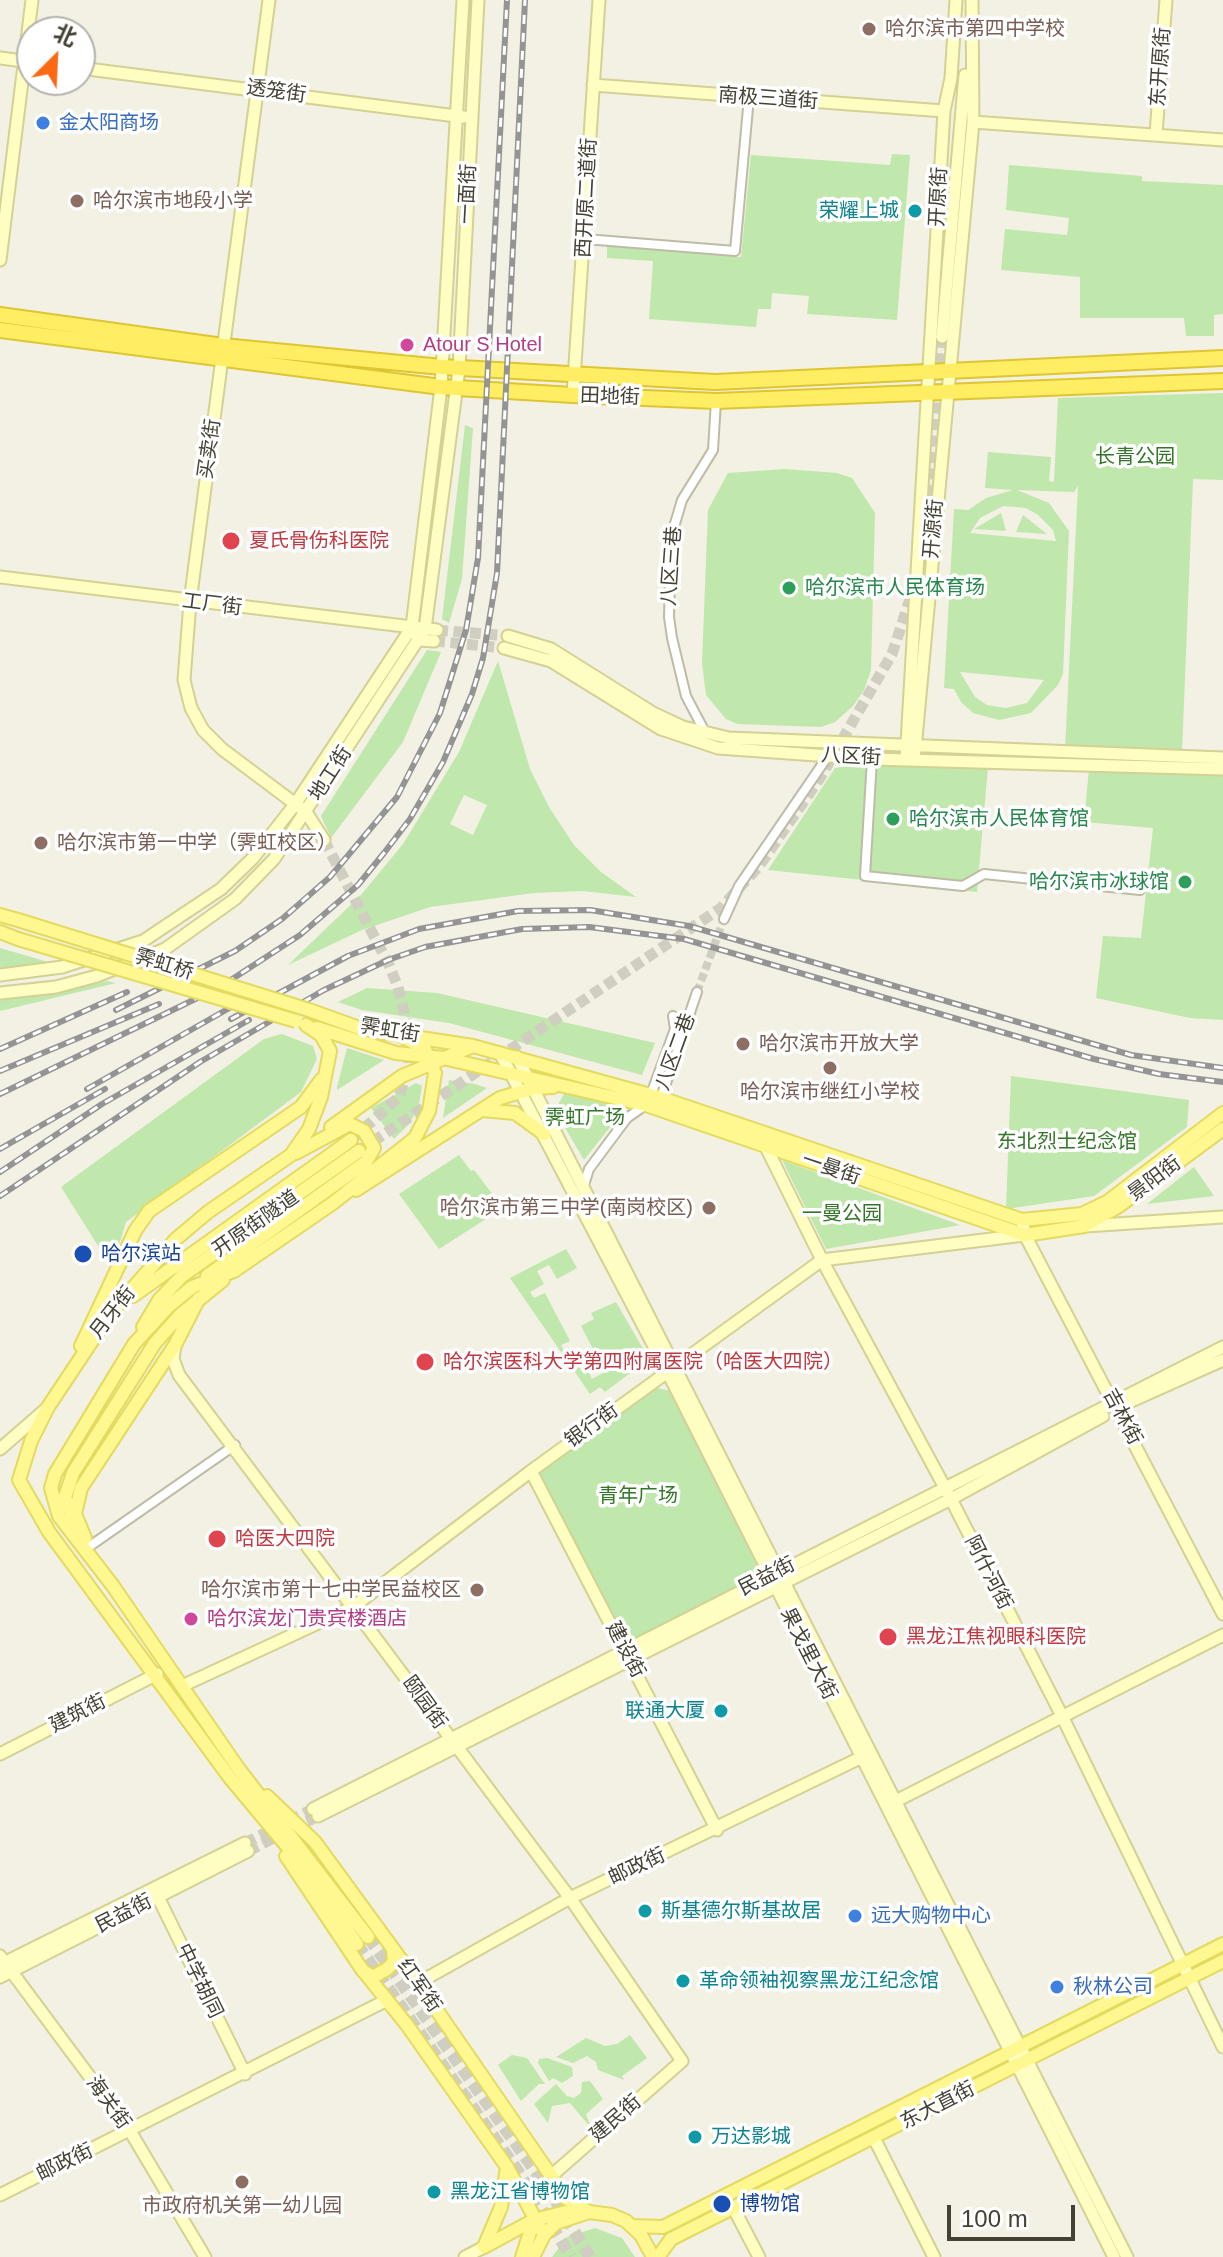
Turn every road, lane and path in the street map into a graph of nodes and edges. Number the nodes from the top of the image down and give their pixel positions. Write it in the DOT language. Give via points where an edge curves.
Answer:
graph roads {
  1 [pos="269,0"];
  2 [pos="463,0"];
  3 [pos="478,0"];
  4 [pos="599,0"];
  5 [pos="956,0"];
  6 [pos="972,0"];
  7 [pos="1166,0"];
  8 [pos="970,30"];
  9 [pos="96,70"];
  10 [pos="593,85"];
  11 [pos="259,89"];
  12 [pos="23,96"];
  13 [pos="749,97"];
  14 [pos="944,111"];
  15 [pos="457,116"];
  16 [pos="472,118"];
  17 [pos="973,122"];
  18 [pos="1156,134"];
  19 [pos="1223,140"];
  20 [pos="585,239"];
  21 [pos="0,260"];
  22 [pos="0,315"];
  23 [pos="0,330"];
  24 [pos="942,337"];
  25 [pos="223,353"];
  26 [pos="1223,358"];
  27 [pos="442,367"];
  28 [pos="459,369"];
  29 [pos="949,372"];
  30 [pos="928,373"];
  31 [pos="576,374"];
  32 [pos="1223,381"];
  33 [pos="441,387"];
  34 [pos="458,388"];
  35 [pos="946,394"];
  36 [pos="573,395"];
  37 [pos="930,395"];
  38 [pos="716,401"];
  39 [pos="0,577"];
  40 [pos="190,602"];
  41 [pos="412,627"];
  42 [pos="432,633"];
  43 [pos="419,640"];
  44 [pos="706,734"];
  45 [pos="910,754"];
  46 [pos="828,756"];
  47 [pos="1223,758"];
  48 [pos="872,759"];
  49 [pos="1223,769"];
  50 [pos="296,803"];
  51 [pos="306,812"];
  52 [pos="324,840"];
  53 [pos="1140,890"];
  54 [pos="7,916"];
  55 [pos="724,919"];
  56 [pos="0,935"];
  57 [pos="0,975"];
  58 [pos="697,992"];
  59 [pos="0,993"];
  60 [pos="309,1010"];
  61 [pos="673,1016"];
  62 [pos="301,1023"];
  63 [pos="400,1035"];
  64 [pos="473,1046"];
  65 [pos="500,1053"];
  66 [pos="517,1057"];
  67 [pos="435,1059"];
  68 [pos="328,1062"];
  69 [pos="513,1073"];
  70 [pos="528,1085"];
  71 [pos="652,1099"];
  72 [pos="479,1111"];
  73 [pos="1223,1113"];
  74 [pos="1217,1128"];
  75 [pos="544,1134"];
  76 [pos="766,1147"];
  77 [pos="291,1155"];
  78 [pos="584,1186"];
  79 [pos="1107,1202"];
  80 [pos="333,1203"];
  81 [pos="1223,1217"];
  82 [pos="1022,1220"];
  83 [pos="1084,1226"];
  84 [pos="1025,1235"];
  85 [pos="822,1260"];
  86 [pos="196,1293"];
  87 [pos="110,1314"];
  88 [pos="134,1344"];
  89 [pos="175,1345"];
  90 [pos="1223,1347"];
  91 [pos="1223,1360"];
  92 [pos="75,1364"];
  93 [pos="671,1368"];
  94 [pos="1116,1404"];
  95 [pos="48,1407"];
  96 [pos="235,1445"];
  97 [pos="0,1449"];
  98 [pos="531,1471"];
  99 [pos="942,1488"];
  100 [pos="951,1499"];
  101 [pos="42,1519"];
  102 [pos="80,1530"];
  103 [pos="88,1548"];
  104 [pos="777,1579"];
  105 [pos="353,1607"];
  106 [pos="1223,1614"];
  107 [pos="1223,1635"];
  108 [pos="627,1653"];
  109 [pos="157,1674"];
  110 [pos="182,1686"];
  111 [pos="1062,1716"];
  112 [pos="453,1741"];
  113 [pos="0,1754"];
  114 [pos="860,1758"];
  115 [pos="234,1773"];
  116 [pos="891,1803"];
  117 [pos="316,1812"];
  118 [pos="717,1830"];
  119 [pos="246,1847"];
  120 [pos="156,1893"];
  121 [pos="570,1898"];
  122 [pos="363,1941"];
  123 [pos="1223,1944"];
  124 [pos="392,1948"];
  125 [pos="1223,1961"];
  126 [pos="3,1966"];
  127 [pos="361,1968"];
  128 [pos="1185,1972"];
  129 [pos="418,1983"];
  130 [pos="387,2000"];
  131 [pos="1014,2047"];
  132 [pos="1223,2047"];
  133 [pos="682,2061"];
  134 [pos="1022,2063"];
  135 [pos="245,2074"];
  136 [pos="130,2131"];
  137 [pos="874,2138"];
  138 [pos="507,2167"];
  139 [pos="550,2177"];
  140 [pos="0,2195"];
  141 [pos="734,2209"];
  142 [pos="589,2212"];
  143 [pos="534,2220"];
  144 [pos="632,2226"];
  145 [pos="544,2235"];
  146 [pos="484,2247"];
  147 [pos="205,2257"];
  148 [pos="465,2257"];
  149 [pos="522,2257"];
  150 [pos="533,2257"];
  151 [pos="655,2257"];
  152 [pos="759,2257"];
  153 [pos="934,2257"];
  154 [pos="1114,2257"];
  155 [pos="1127,2257"];
  1 -- 11 [label="main road, 买卖街"];
  2 -- 15 [label="main road, 一面街"];
  3 -- 16 [label="main road, 一面街"];
  4 -- 10 [label="main road, 西开原二道街"];
  5 -- 14 [label="main road, 开原街"];
  6 -- 8 [label="main road, 开原街"];
  7 -- 18 [label="main road, 东开原街"];
  8 -- 17 [label="main road, 开原街"];
  8 -- 24 [label="main road, 开原街"];
  9 -- 11 [label="main road, 透笼街"];
  10 -- 13 [label="main road, 南极三道街"];
  10 -- 20 [label="main road, 西开原二道街"];
  11 -- 15 [label="main road, 透笼街"];
  11 -- 25 [label="main road, 买卖街"];
  12 -- 21 [label="main road"];
  13 -- 14 [label="main road, 南极三道街"];
  13 -- 20 [label="street" via="735,251"];
  14 -- 30 [label="main road, 开原街"];
  15 -- 16 [label="main road, 透笼街"];
  15 -- 27 [label="main road, 一面街"];
  16 -- 28 [label="main road, 一面街"];
  17 -- 18 [label="main road"];
  17 -- 29 [label="main road, 开原街"];
  18 -- 19 [label="main road"];
  20 -- 31 [label="main road, 西开原二道街"];
  22 -- 25 [label="highway, 田地街"];
  23 -- 25 [label="highway, 田地街"];
  25 -- 27 [label="highway, 田地街"];
  25 -- 33 [label="highway, 田地街"];
  25 -- 40 [label="main road, 买卖街"];
  26 -- 29 [label="highway, 田地街"];
  27 -- 28 [label="highway, 田地街"];
  27 -- 33 [label="main road, 一面街"];
  28 -- 31 [label="highway, 田地街"];
  28 -- 34 [label="main road, 一面街"];
  29 -- 30 [label="highway, 田地街"];
  29 -- 35 [label="main road, 开原街"];
  30 -- 31 [label="highway, 田地街" via="715,382"];
  30 -- 37 [label="main road, 开原街"];
  31 -- 36 [label="main road, 西开原二道街"];
  32 -- 35 [label="highway, 田地街"];
  33 -- 34 [label="highway, 田地街"];
  33 -- 41 [label="main road, 地工街"];
  34 -- 36 [label="highway, 田地街"];
  34 -- 42 [label="main road, 地工街"];
  35 -- 37 [label="highway, 田地街"];
  35 -- 45 [label="main road, 开源街"];
  36 -- 38 [label="highway, 田地街"];
  37 -- 38 [label="highway, 田地街"];
  37 -- 45 [label="main road, 开源街"];
  38 -- 44 [label="street, 八区三巷" via="713,450 682,500 671,537 672,638 686,696"];
  39 -- 40 [label="main road, 工厂街"];
  40 -- 41 [label="main road, 工厂街"];
  40 -- 50 [label="main road, 买卖街" via="184,680 196,719 222,749"];
  41 -- 42 [label="main road, 工厂街"];
  41 -- 43 [label="main road"];
  41 -- 50 [label="main road, 地工街"];
  42 -- 43 [label="main road, 地工街"];
  43 -- 51 [label="main road, 地工街"];
  44 -- 45 [label="main road, 八区街"];
  44 -- 46 [label="main road, 八区街" via="653,713 551,649 506,642 551,661 649,722 698,742"];
  45 -- 47 [label="main road, 八区街"];
  45 -- 48 [label="main road, 八区街"];
  45 -- 49 [label="main road, 八区街"];
  46 -- 48 [label="main road, 八区街"];
  46 -- 55 [label="street" via="739,886"];
  48 -- 53 [label="street" via="865,876 963,886 984,874"];
  50 -- 51 [label="main road, 买卖街"];
  50 -- 57 [label="main road, 地工街" via="238,874 153,936 62,967"];
  51 -- 52 [label="main road, 买卖街"];
  51 -- 59 [label="main road, 地工街" via="274,859 235,899 165,949 56,987"];
  54 -- 60 [label="main road, 霁虹桥, bridge"];
  56 -- 62 [label="main road, 霁虹桥, bridge"];
  58 -- 71 [label="street, 八区二巷"];
  60 -- 63 [label="main road, 霁虹街"];
  61 -- 71 [label="street, 八区二巷" via="676,1025"];
  62 -- 67 [label="main road, 霁虹街" via="396,1053"];
  62 -- 68 [label="main road" via="325,1040"];
  63 -- 64 [label="main road, 霁虹街"];
  63 -- 67 [label="main road"];
  64 -- 65 [label="main road, 一曼街"];
  64 -- 67 [label="main road, 月牙街"];
  65 -- 66 [label="main road, 一曼街"];
  65 -- 69 [label="main road"];
  66 -- 70 [label="main road, 果戈里大街"];
  66 -- 71 [label="main road, 一曼街"];
  67 -- 69 [label="main road, 一曼街"];
  67 -- 77 [label="main road, 月牙街" via="390,1083"];
  67 -- 80 [label="main road, 月牙街" via="431,1104 419,1133"];
  68 -- 77 [label="main road, 月牙街" via="315,1115"];
  68 -- 92 [label="main road" via="301,1107 143,1218"];
  69 -- 70 [label="main road, 一曼街"];
  70 -- 71 [label="main road, 一曼街"];
  70 -- 72 [label="main road, 月牙街"];
  70 -- 75 [label="main road, 果戈里大街"];
  70 -- 78 [label="main road, 果戈里大街"];
  71 -- 76 [label="main road, 一曼街"];
  71 -- 78 [label="street" via="627,1118 589,1169"];
  71 -- 82 [label="main road, 一曼街"];
  72 -- 75 [label="main road" via="515,1113"];
  72 -- 80 [label="main road, 月牙街"];
  73 -- 74 [label="main road, 景阳街"];
  74 -- 79 [label="main road, 景阳街"];
  74 -- 83 [label="main road, 景阳街" via="1119,1206"];
  75 -- 93 [label="main road, 果戈里大街"];
  76 -- 84 [label="main road, 一曼街"];
  76 -- 85 [label="main road, 阿什河街"];
  77 -- 86 [label="main road" via="350,1124 364,1131 374,1148 366,1162"];
  77 -- 87 [label="main road, 月牙街" via="187,1230"];
  78 -- 93 [label="main road, 果戈里大街"];
  79 -- 82 [label="main road, 一曼街" via="1082,1214"];
  80 -- 86 [label="main road, 月牙街"];
  81 -- 83 [label="main road, 一曼街"];
  82 -- 84 [label="main road, 吉林街"];
  83 -- 84 [label="main road, 一曼街"];
  84 -- 85 [label="main road, 银行街"];
  84 -- 94 [label="main road, 吉林街"];
  85 -- 93 [label="main road, 银行街"];
  85 -- 99 [label="main road, 阿什河街"];
  86 -- 88 [label="main road, 月牙街"];
  86 -- 89 [label="main road"];
  86 -- 102 [label="main road, 月牙街" via="155,1343 68,1482 66,1505"];
  87 -- 88 [label="main road, 开原街隧道" via="172,1265 355,1145 182,1276 159,1300"];
  87 -- 92 [label="main road, 月牙街"];
  88 -- 103 [label="main road, 月牙街" via="52,1482 54,1505"];
  89 -- 96 [label="main road, 颐园街" via="179,1375"];
  89 -- 102 [label="main road" via="81,1488 75,1514"];
  90 -- 94 [label="main road, 民益街"];
  91 -- 94 [label="main road, 民益街"];
  92 -- 95 [label="main road, 月牙街"];
  93 -- 98 [label="main road, 银行街"];
  93 -- 104 [label="main road, 果戈里大街"];
  94 -- 99 [label="main road, 民益街"];
  94 -- 100 [label="main road, 民益街"];
  94 -- 106 [label="main road, 吉林街"];
  95 -- 97 [label="main road"];
  95 -- 101 [label="main road, 月牙街" via="19,1480"];
  96 -- 103 [label="street"];
  96 -- 105 [label="main road, 颐园街"];
  98 -- 105 [label="main road, 银行街"];
  98 -- 108 [label="main road, 建设街"];
  99 -- 100 [label="main road, 阿什河街"];
  99 -- 104 [label="main road, 民益街"];
  100 -- 104 [label="main road, 民益街"];
  100 -- 111 [label="main road, 阿什河街"];
  101 -- 109 [label="main road, 红军街"];
  102 -- 103 [label="main road, 月牙街"];
  103 -- 110 [label="main road, 红军街"];
  104 -- 108 [label="main road, 民益街"];
  104 -- 114 [label="main road, 果戈里大街"];
  104 -- 116 [label="main road, 果戈里大街"];
  105 -- 110 [label="main road, 银行街"];
  105 -- 112 [label="main road, 颐园街"];
  107 -- 111 [label="main road"];
  108 -- 112 [label="main road, 民益街"];
  108 -- 118 [label="main road, 建设街"];
  109 -- 113 [label="main road, 建筑街"];
  109 -- 115 [label="main road, 红军街"];
  110 -- 115 [label="main road, 红军街"];
  111 -- 116 [label="main road"];
  111 -- 128 [label="main road, 阿什河街"];
  112 -- 117 [label="main road, 民益街"];
  112 -- 121 [label="main road, 颐园街"];
  114 -- 116 [label="main road, 果戈里大街"];
  114 -- 118 [label="main road, 邮政街"];
  115 -- 122 [label="main road, 红军街"];
  115 -- 124 [label="main road, 红军街" via="315,1842"];
  115 -- 127 [label="main road, 红军街"];
  116 -- 131 [label="main road, 果戈里大街"];
  118 -- 121 [label="main road, 邮政街"];
  119 -- 120 [label="main road, 民益街"];
  120 -- 126 [label="main road, 民益街"];
  120 -- 135 [label="main road, 中学胡同"];
  121 -- 129 [label="main road, 邮政街"];
  121 -- 133 [label="main road, 颐园街"];
  123 -- 128 [label="main road, 东大直街"];
  124 -- 127 [label="main road" via="394,1962 387,1969 373,1977"];
  124 -- 129 [label="main road, 红军街"];
  125 -- 128 [label="main road, 东大直街"];
  126 -- 136 [label="main road, 海关街"];
  127 -- 130 [label="main road, 红军街"];
  128 -- 131 [label="main road, 东大直街"];
  128 -- 132 [label="main road, 阿什河街"];
  128 -- 134 [label="main road, 东大直街"];
  129 -- 139 [label="main road, 红军街"];
  130 -- 135 [label="main road, 邮政街"];
  130 -- 138 [label="main road, 红军街"];
  131 -- 134 [label="main road, 果戈里大街"];
  131 -- 144 [label="main road, 东大直街" via="663,2227"];
  133 -- 139 [label="main road, 建民街"];
  134 -- 137 [label="main road, 东大直街"];
  134 -- 154 [label="main road, 果戈里大街"];
  134 -- 155 [label="main road, 果戈里大街"];
  135 -- 136 [label="main road, 邮政街"];
  136 -- 140 [label="main road, 邮政街"];
  136 -- 147 [label="main road, 海关街"];
  137 -- 141 [label="main road, 东大直街"];
  137 -- 153 [label="main road"];
  138 -- 143 [label="main road, 红军街"];
  138 -- 146 [label="main road" via="501,2207"];
  139 -- 142 [label="main road, 红军街" via="567,2199"];
  141 -- 151 [label="main road, 东大直街" via="671,2239"];
  141 -- 152 [label="main road"];
  142 -- 143 [label="main road" via="558,2211"];
  142 -- 144 [label="main road" via="612,2215"];
  142 -- 145 [label="main road" via="564,2219"];
  143 -- 145 [label="main road, 红军街"];
  143 -- 146 [label="main road"];
  143 -- 149 [label="main road"];
  144 -- 151 [label="main road"];
  145 -- 150 [label="main road"];
  146 -- 148 [label="main road"];
}
